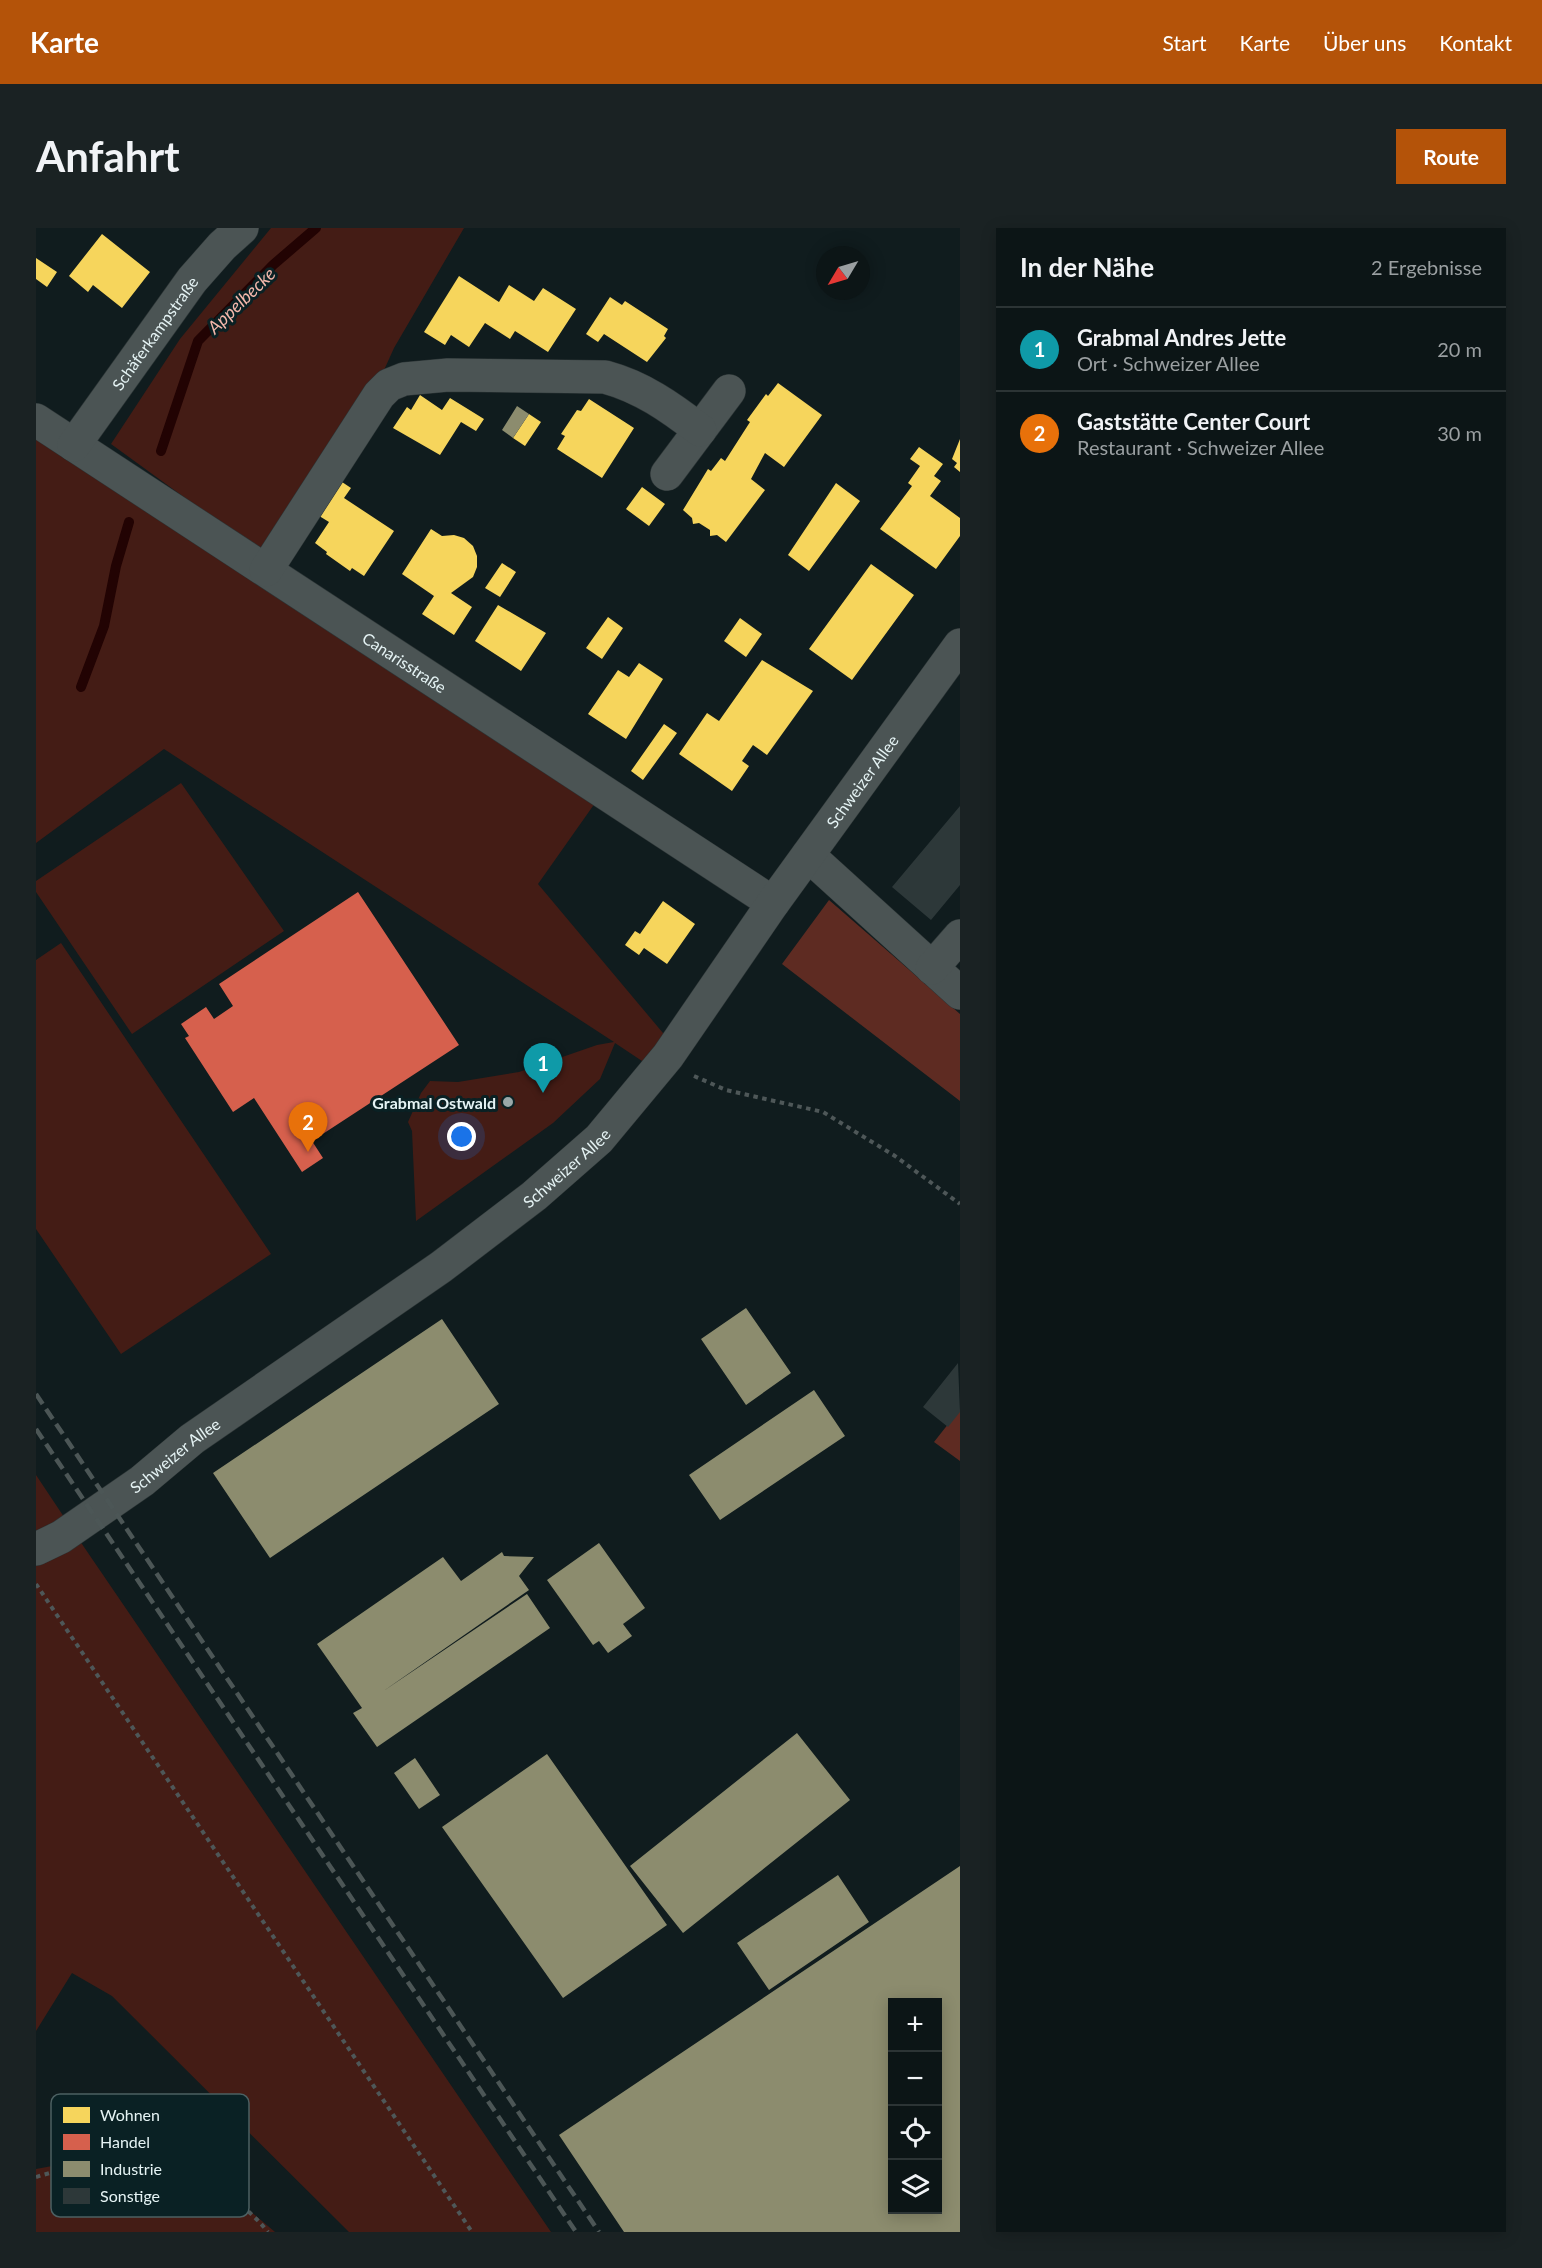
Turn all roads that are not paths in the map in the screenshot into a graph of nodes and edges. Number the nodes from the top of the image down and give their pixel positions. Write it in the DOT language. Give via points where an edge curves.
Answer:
graph roads {
  1 [pos="242,228"];
  2 [pos="729,391"];
  3 [pos="36,420"];
  4 [pos="700,430"];
  5 [pos="74,445"];
  6 [pos="667,474"];
  7 [pos="266,570"];
  8 [pos="960,645"];
  9 [pos="951,678"];
  10 [pos="808,855"];
  11 [pos="773,903"];
  12 [pos="960,936"];
  13 [pos="932,968"];
  14 [pos="960,993"];
  15 [pos="36,1549"];
  1 -- 5 [label="street, Schäferkampstraße" via="192,280"];
  2 -- 4 [label="street"];
  3 -- 5 [label="street, Canarisstraße"];
  4 -- 6 [label="street"];
  4 -- 7 [label="street" via="659,399 605,377 448,375 404,379 389,385 379,395"];
  5 -- 7 [label="street, Canarisstraße"];
  7 -- 11 [label="street, Canarisstraße"];
  8 -- 9 [label="street, Schweizer Allee"];
  9 -- 10 [label="street, Schweizer Allee"];
  10 -- 11 [label="street, Schweizer Allee"];
  10 -- 13 [label="street"];
  11 -- 15 [label="street, Schweizer Allee" via="668,1056 599,1139 534,1196 441,1267 192,1439 142,1481 61,1537"];
  12 -- 13 [label="street"];
  13 -- 14 [label="street"];
}
